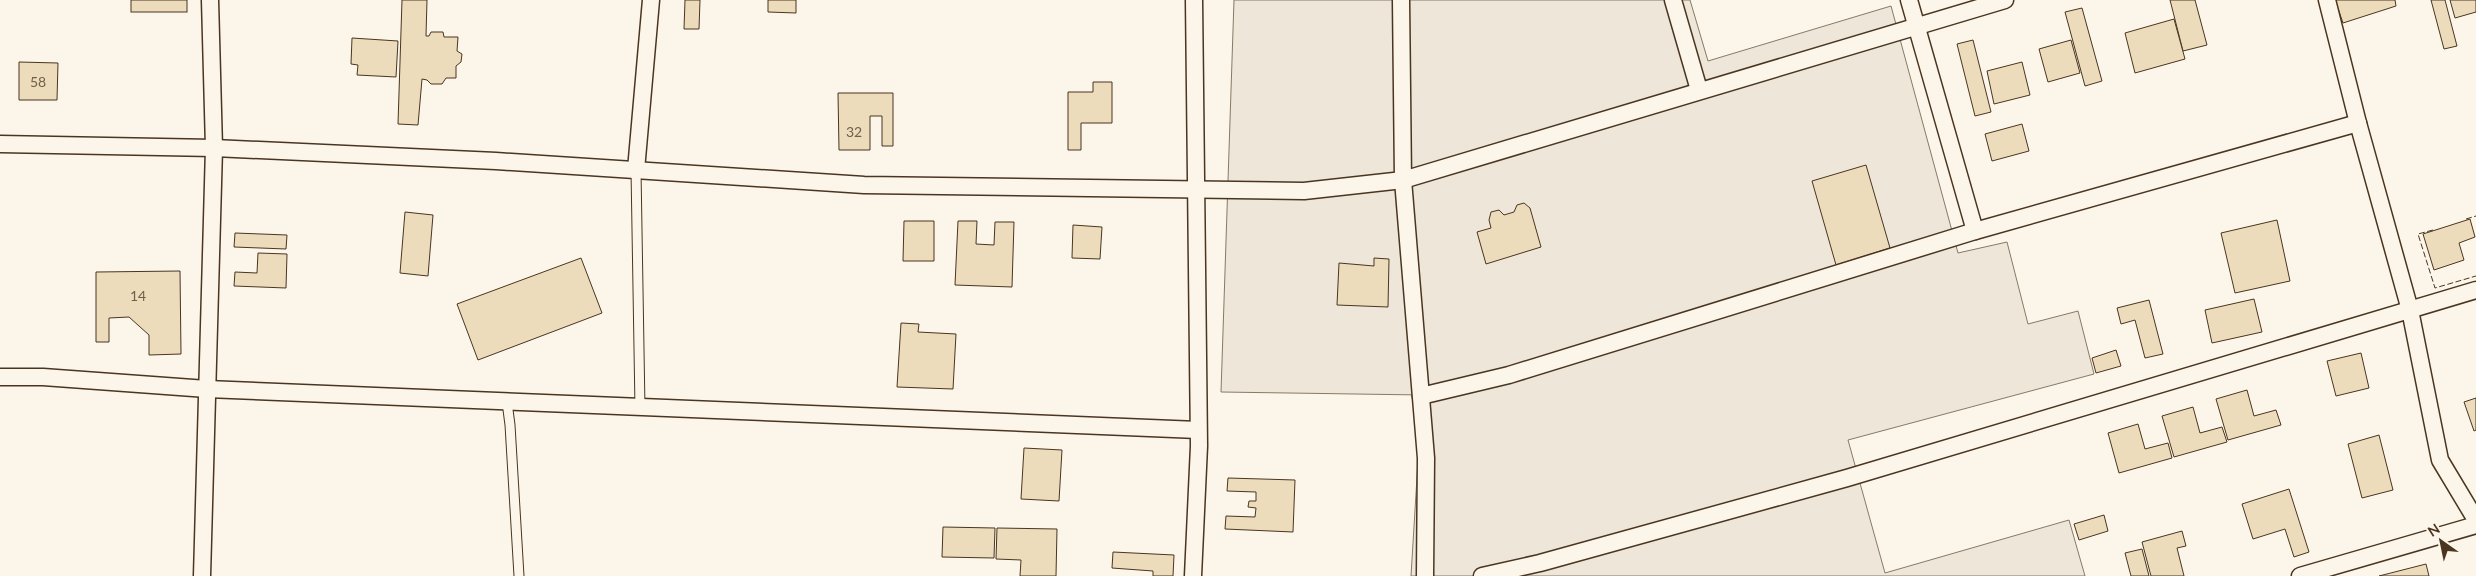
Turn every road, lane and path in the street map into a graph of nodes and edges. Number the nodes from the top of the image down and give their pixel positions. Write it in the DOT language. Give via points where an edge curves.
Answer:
graph roads {
  1 [pos="210,0"];
  2 [pos="651,0"];
  3 [pos="1194,0"];
  4 [pos="1401,0"];
  5 [pos="1673,0"];
  6 [pos="1909,0"];
  7 [pos="2005,0"];
  8 [pos="2327,0"];
  9 [pos="1916,25"];
  10 [pos="1699,90"];
  11 [pos="2358,123"];
  12 [pos="0,144"];
  13 [pos="214,148"];
  14 [pos="636,170"];
  15 [pos="1403,180"];
  16 [pos="1196,190"];
  17 [pos="1975,231"];
  18 [pos="2476,290"];
  19 [pos="2410,310"];
  20 [pos="0,377"];
  21 [pos="207,389"];
  22 [pos="1421,396"];
  23 [pos="507,402"];
  24 [pos="640,408"];
  25 [pos="1198,430"];
  26 [pos="2476,520"];
  27 [pos="2476,525"];
  28 [pos="202,576"];
  29 [pos="519,576"];
  30 [pos="1193,576"];
  31 [pos="1425,576"];
  32 [pos="1482,576"];
  33 [pos="2300,576"];
  1 -- 13 [label="street"];
  2 -- 14 [label="street"];
  3 -- 16 [label="street"];
  4 -- 15 [label="street"];
  5 -- 10 [label="street"];
  6 -- 9 [label="street"];
  7 -- 9 [label="street"];
  8 -- 11 [label="street"];
  9 -- 10 [label="street"];
  9 -- 17 [label="street"];
  10 -- 15 [label="street"];
  11 -- 17 [label="street"];
  11 -- 19 [label="street"];
  12 -- 13 [label="street"];
  13 -- 14 [label="street" via="496,160"];
  13 -- 21 [label="street"];
  14 -- 16 [label="street" via="864,185"];
  14 -- 24 [label="lane"];
  15 -- 16 [label="street" via="1304,191"];
  15 -- 22 [label="street"];
  16 -- 25 [label="street"];
  17 -- 22 [label="street" via="1509,375"];
  18 -- 19 [label="street"];
  19 -- 26 [label="street" via="2440,460"];
  19 -- 32 [label="street" via="1847,478"];
  20 -- 21 [label="street"];
  21 -- 23 [label="street"];
  21 -- 28 [label="street"];
  22 -- 31 [label="street" via="1426,458"];
  23 -- 24 [label="street"];
  23 -- 29 [label="lane"];
  24 -- 25 [label="street"];
  25 -- 30 [label="street"];
  27 -- 33 [label="street"];
}
